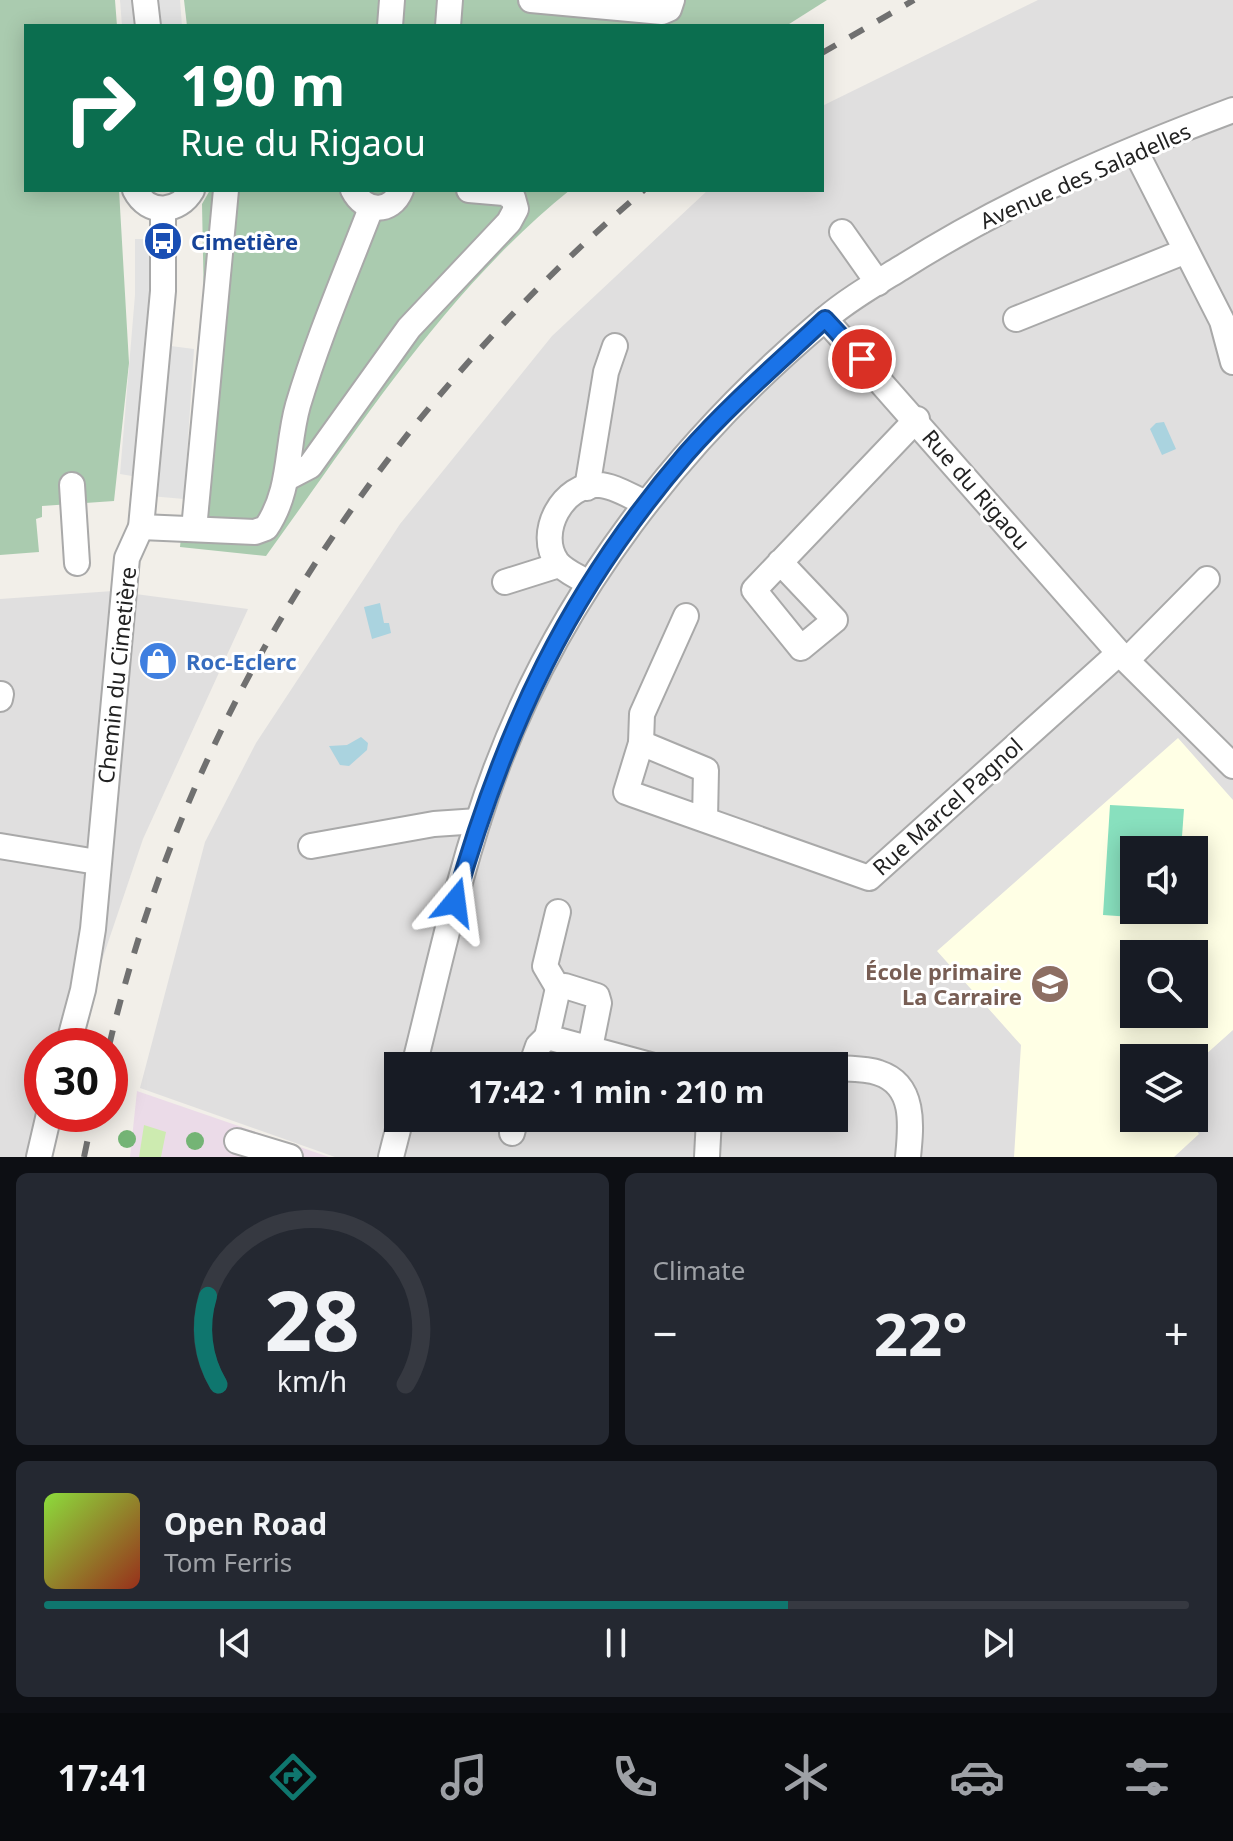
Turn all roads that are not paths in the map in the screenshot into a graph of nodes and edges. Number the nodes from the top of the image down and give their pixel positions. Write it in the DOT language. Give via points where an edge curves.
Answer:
graph roads {
  1 [pos="145,0"];
  2 [pos="450,0"];
  3 [pos="531,0"];
  4 [pos="672,0"];
  5 [pos="148,24"];
  6 [pos="448,24"];
  7 [pos="1233,110"];
  8 [pos="1135,150"];
  9 [pos="136,192"];
  10 [pos="190,192"];
  11 [pos="226,192"];
  12 [pos="355,192"];
  13 [pos="399,192"];
  14 [pos="492,192"];
  15 [pos="371,208"];
  16 [pos="163,209"];
  17 [pos="842,232"];
  18 [pos="1186,251"];
  19 [pos="878,283"];
  20 [pos="825,319"];
  21 [pos="1016,319"];
  22 [pos="615,346"];
  23 [pos="1233,362"];
  24 [pos="917,419"];
  25 [pos="287,478"];
  26 [pos="72,485"];
  27 [pos="587,488"];
  28 [pos="646,503"];
  29 [pos="141,527"];
  30 [pos="194,529"];
  31 [pos="780,562"];
  32 [pos="77,563"];
  33 [pos="559,565"];
  34 [pos="1207,579"];
  35 [pos="505,582"];
  36 [pos="588,583"];
  37 [pos="686,616"];
  38 [pos="1123,657"];
  39 [pos="641,743"];
  40 [pos="1233,766"];
  41 [pos="705,819"];
  42 [pos="478,821"];
  43 [pos="0,846"];
  44 [pos="311,846"];
  45 [pos="97,862"];
  46 [pos="558,912"];
  47 [pos="558,988"];
  48 [pos="73,1028"];
  49 [pos="547,1037"];
  50 [pos="590,1048"];
  51 [pos="418,1052"];
  52 [pos="536,1052"];
  53 [pos="604,1052"];
  54 [pos="848,1069"];
  55 [pos="45,1132"];
  56 [pos="397,1132"];
  57 [pos="708,1132"];
  58 [pos="237,1141"];
  59 [pos="39,1157"];
  60 [pos="290,1157"];
  61 [pos="391,1157"];
  62 [pos="707,1157"];
  63 [pos="908,1157"];
  1 -- 5 [label="street"];
  2 -- 6 [label="street"];
  3 -- 4 [label="street" via="662,12"];
  7 -- 8 [label="street, Avenue des Saladelles"];
  8 -- 18 [label="street"];
  8 -- 19 [label="street, Avenue des Saladelles" via="994,213"];
  9 -- 16 [label="street" via="144,202"];
  10 -- 16 [label="street" via="180,205"];
  11 -- 30 [label="street"];
  12 -- 15 [label="street"];
  13 -- 15 [label="street" via="388,206"];
  14 -- 25 [label="street" via="513,198 516,209 509,222 409,328 310,466"];
  15 -- 25 [label="street" via="304,384 291,430"];
  16 -- 29 [label="street, Chemin du Cimetière" via="163,291"];
  17 -- 19 [label="street"];
  18 -- 21 [label="street"];
  18 -- 23 [label="street" via="1222,321"];
  19 -- 20 [label="street, Avenue des Saladelles"];
  20 -- 24 [label="street, Rue du Rigaou"];
  20 -- 28 [label="street, Avenue des Saladelles" via="727,410"];
  22 -- 27 [label="street"];
  24 -- 31 [label="street"];
  24 -- 38 [label="street, Rue du Rigaou"];
  25 -- 30 [label="street" via="278,511 266,528"];
  26 -- 32 [label="street"];
  27 -- 28 [label="street" via="600,485"];
  27 -- 33 [label="street" via="574,491 551,524 551,551"];
  28 -- 36 [label="street, Avenue des Saladelles"];
  29 -- 30 [label="street"];
  29 -- 45 [label="street, Chemin du Cimetière" via="127,558"];
  33 -- 35 [label="street"];
  33 -- 36 [label="street"];
  34 -- 38 [label="street"];
  36 -- 42 [label="street, Avenue des Saladelles" via="513,727"];
  37 -- 39 [label="street, Rue Marcel Pagnol" via="642,714"];
  38 -- 40 [label="street, Rue du Rigaou"];
  38 -- 41 [label="street, Rue Marcel Pagnol" via="869,878"];
  39 -- 41 [label="street" via="706,770"];
  39 -- 41 [label="street, Rue Marcel Pagnol" via="626,792"];
  42 -- 44 [label="street"];
  42 -- 51 [label="street, Avenue des Saladelles"];
  43 -- 45 [label="street"];
  45 -- 48 [label="street, Chemin du Cimetière" via="93,929"];
  46 -- 47 [label="street" via="545,966"];
  47 -- 49 [label="street"];
  47 -- 50 [label="street" via="597,996"];
  49 -- 50 [label="street"];
  49 -- 52 [label="street"];
  50 -- 53 [label="street"];
  54 -- 63 [label="street" via="881,1073 910,1105"];
  55 -- 59 [label="street"];
  56 -- 61 [label="street"];
  57 -- 62 [label="street"];
  58 -- 60 [label="street"];
}
